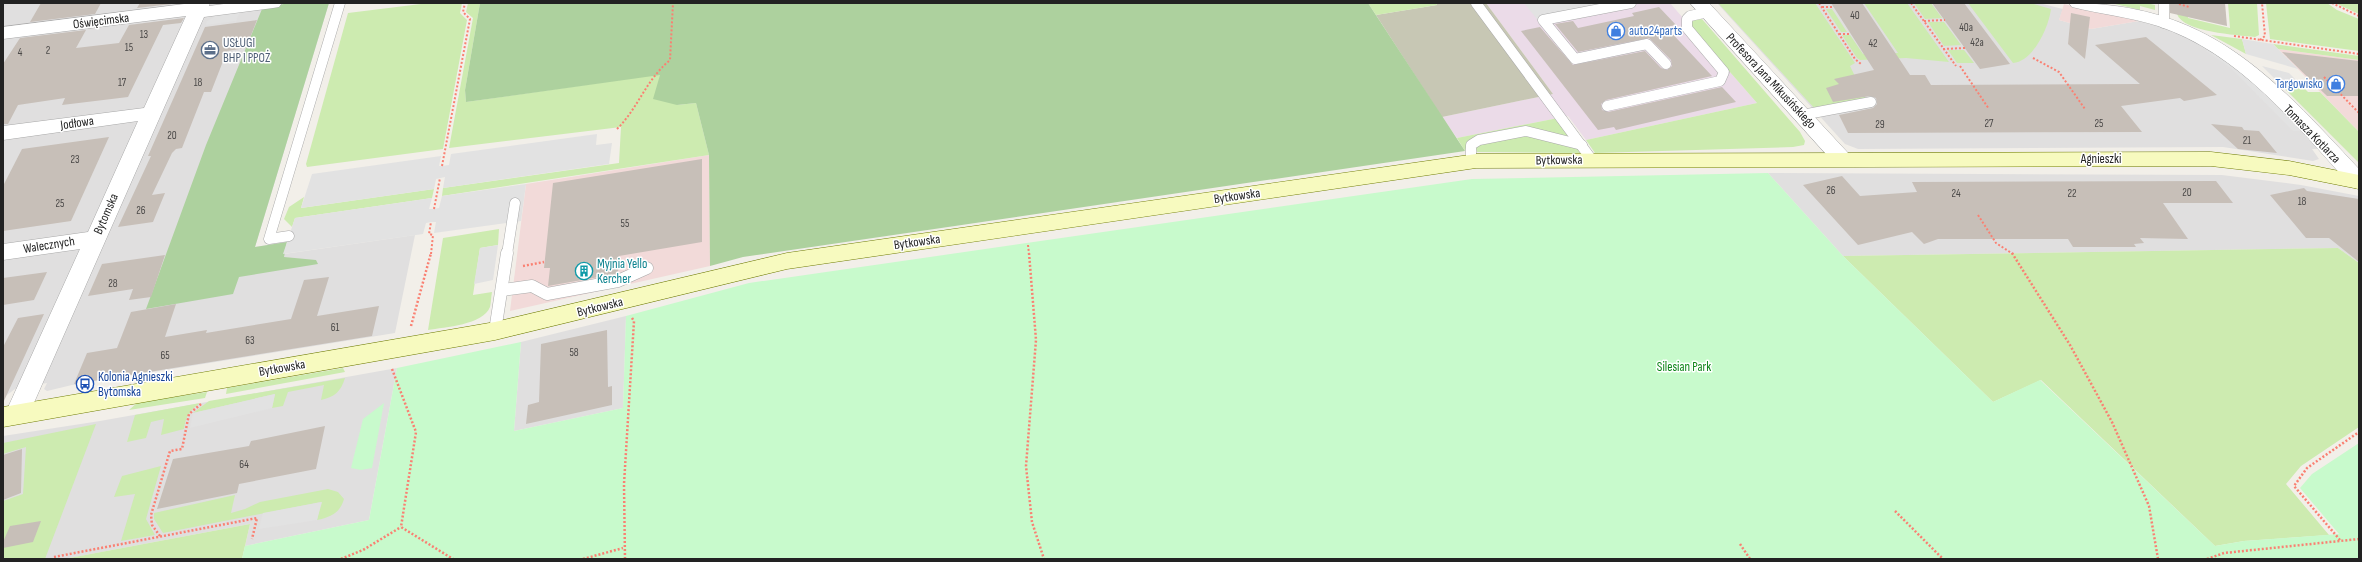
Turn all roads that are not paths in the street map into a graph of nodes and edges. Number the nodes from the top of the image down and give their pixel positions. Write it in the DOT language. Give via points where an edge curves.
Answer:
graph roads {
  1 [pos="273,3"];
  2 [pos="340,3"];
  3 [pos="1476,3"];
  4 [pos="1632,3"];
  5 [pos="2078,3"];
  6 [pos="2164,3"];
  7 [pos="198,8"];
  8 [pos="1704,8"];
  9 [pos="2164,23"];
  10 [pos="3,33"];
  11 [pos="1666,64"];
  12 [pos="1871,102"];
  13 [pos="1607,106"];
  14 [pos="152,113"];
  15 [pos="1802,115"];
  16 [pos="3,133"];
  17 [pos="1587,152"];
  18 [pos="1842,159"];
  19 [pos="1471,162"];
  20 [pos="2359,182"];
  21 [pos="516,203"];
  22 [pos="289,236"];
  23 [pos="95,238"];
  24 [pos="3,252"];
  25 [pos="647,268"];
  26 [pos="502,290"];
  27 [pos="495,331"];
  28 [pos="10,416"];
  1 -- 7 [label="street"];
  2 -- 22 [label="lane" via="269,239"];
  3 -- 17 [label="lane"];
  4 -- 11 [label="lane" via="1543,20 1575,59 1647,44"];
  5 -- 9 [label="street, Tomasza Kotlarza"];
  6 -- 9 [label="lane"];
  7 -- 10 [label="street, Oświęcimska"];
  7 -- 14 [label="street, Bytomska"];
  8 -- 13 [label="lane" via="1687,19 1687,28 1724,72 1720,81"];
  8 -- 15 [label="street, Profesora Jana Mikusińskiego"];
  9 -- 20 [label="street, Tomasza Kotlarza" via="2204,41 2254,74"];
  12 -- 15 [label="lane"];
  14 -- 16 [label="street, Jodłowa"];
  14 -- 23 [label="street, Bytomska"];
  15 -- 18 [label="street, Profesora Jana Mikusińskiego"];
  17 -- 18 [label="street, Bytkowska"];
  17 -- 19 [label="street, Bytkowska"];
  17 -- 19 [label="lane" via="1526,131 1479,140 1470,145"];
  18 -- 20 [label="street, Agnieszki" via="2211,159 2289,168"];
  19 -- 27 [label="street, Bytkowska" via="788,261"];
  21 -- 26 [label="lane"];
  23 -- 24 [label="street, Walecznych"];
  23 -- 28 [label="street, Bytomska"];
  25 -- 26 [label="lane" via="618,281 547,294 532,286"];
  26 -- 27 [label="lane"];
  27 -- 28 [label="street, Bytkowska"];
}
